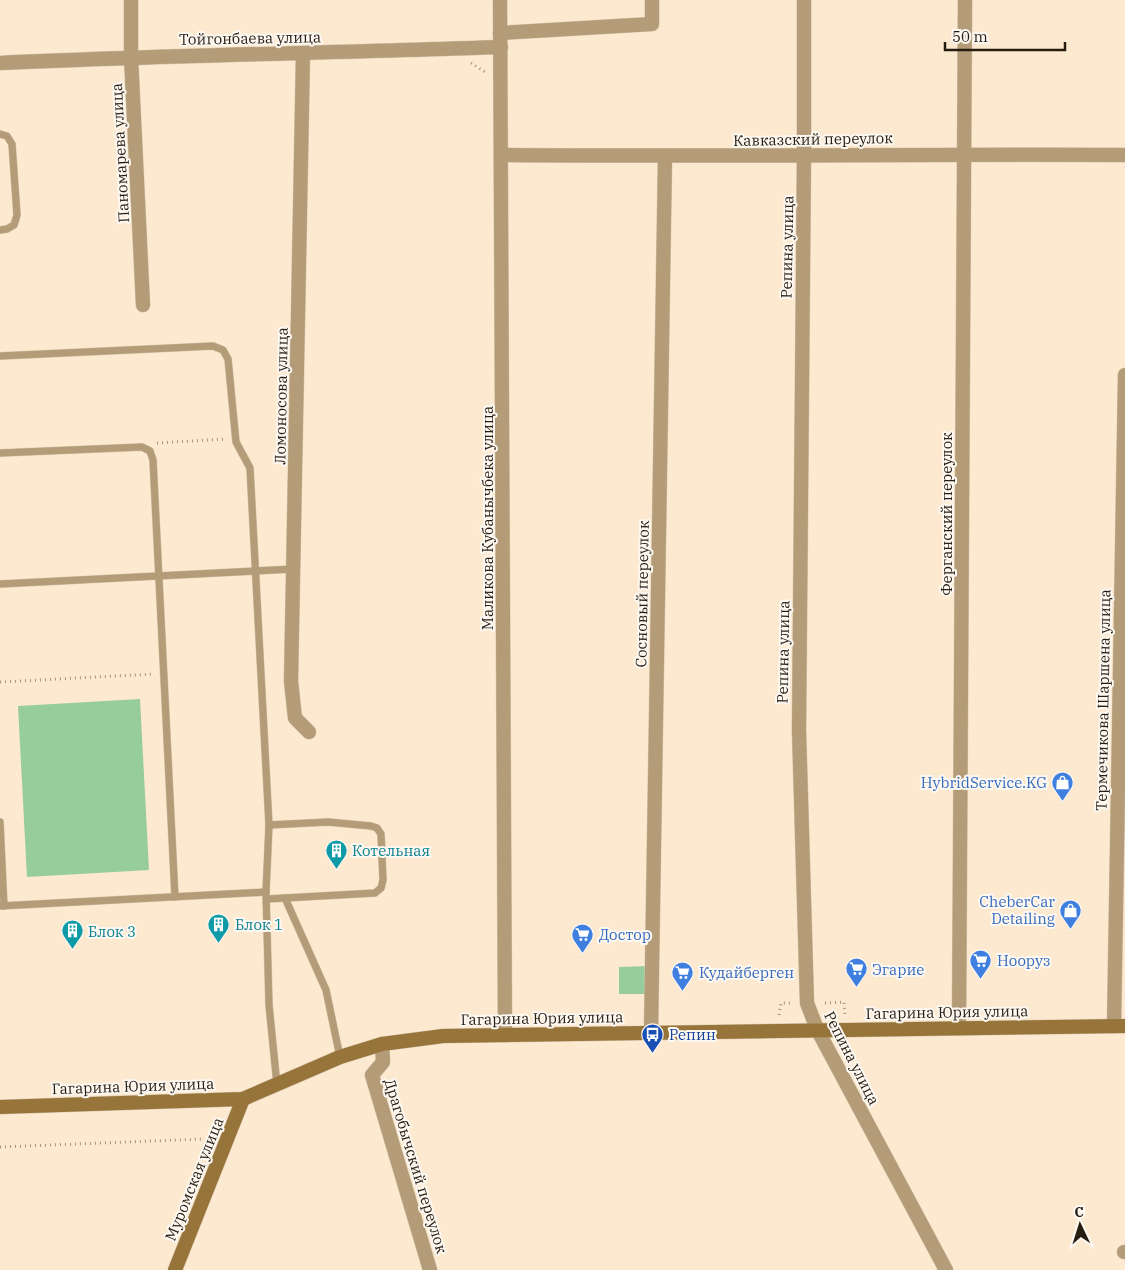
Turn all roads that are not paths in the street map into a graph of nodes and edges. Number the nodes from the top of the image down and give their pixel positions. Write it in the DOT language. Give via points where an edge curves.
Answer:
graph roads {
  1 [pos="130,0"];
  2 [pos="500,0"];
  3 [pos="652,0"];
  4 [pos="804,0"];
  5 [pos="965,0"];
  6 [pos="500,32"];
  7 [pos="500,47"];
  8 [pos="303,54"];
  9 [pos="131,57"];
  10 [pos="0,63"];
  11 [pos="0,134"];
  12 [pos="965,154"];
  13 [pos="502,155"];
  14 [pos="804,155"];
  15 [pos="1125,155"];
  16 [pos="665,157"];
  17 [pos="0,230"];
  18 [pos="143,305"];
  19 [pos="0,356"];
  20 [pos="1125,375"];
  21 [pos="0,453"];
  22 [pos="294,569"];
  23 [pos="256,571"];
  24 [pos="159,576"];
  25 [pos="0,584"];
  26 [pos="1123,642"];
  27 [pos="309,732"];
  28 [pos="0,822"];
  29 [pos="1121,825"];
  30 [pos="269,826"];
  31 [pos="175,896"];
  32 [pos="266,896"];
  33 [pos="285,898"];
  34 [pos="2,906"];
  35 [pos="1120,1026"];
  36 [pos="958,1028"];
  37 [pos="817,1029"];
  38 [pos="651,1032"];
  39 [pos="505,1035"];
  40 [pos="382,1044"];
  41 [pos="340,1057"];
  42 [pos="277,1086"];
  43 [pos="243,1099"];
  44 [pos="0,1107"];
  45 [pos="174,1270"];
  46 [pos="430,1270"];
  47 [pos="946,1270"];
  1 -- 9 [label="street, Паномарева улица"];
  2 -- 6 [label="street, Маликова Кубанычбека улица"];
  3 -- 6 [label="street" via="652,24"];
  4 -- 14 [label="street, Репина улица"];
  5 -- 12 [label="street, Ферганский переулок"];
  6 -- 7 [label="street, Маликова Кубанычбека улица"];
  7 -- 8 [label="street, Тойгонбаева улица"];
  7 -- 13 [label="street, Маликова Кубанычбека улица"];
  8 -- 9 [label="street, Тойгонбаева улица"];
  8 -- 22 [label="street, Ломоносова улица"];
  9 -- 10 [label="street, Тойгонбаева улица"];
  9 -- 18 [label="street, Паномарева улица"];
  11 -- 17 [label="lane" via="7,136 12,144 17,215 14,225"];
  12 -- 14 [label="street, Кавказский переулок"];
  12 -- 15 [label="street, Кавказский переулок"];
  12 -- 36 [label="street, Ферганский переулок"];
  13 -- 16 [label="street, Кавказский переулок"];
  13 -- 39 [label="street, Маликова Кубанычбека улица"];
  14 -- 16 [label="street, Кавказский переулок"];
  14 -- 37 [label="street, Репина улица" via="799,730 807,1002"];
  16 -- 38 [label="street, Сосновый переулок"];
  19 -- 23 [label="lane" via="213,346 223,350 228,359 236,439 250,468"];
  20 -- 26 [label="street, Термечикова Шаршена улица"];
  21 -- 24 [label="lane" via="142,447 150,451"];
  22 -- 23 [label="lane"];
  22 -- 27 [label="street, Ломоносова улица" via="291,682 295,718"];
  23 -- 24 [label="lane"];
  23 -- 30 [label="lane"];
  24 -- 25 [label="lane"];
  24 -- 31 [label="lane"];
  26 -- 29 [label="street, Термечикова Шаршена улица"];
  28 -- 34 [label="lane"];
  29 -- 35 [label="street, Термечикова Шаршена улица"];
  30 -- 32 [label="lane"];
  30 -- 33 [label="lane" via="337,823 371,826 381,834 383,880 375,893"];
  31 -- 32 [label="lane"];
  31 -- 34 [label="lane"];
  32 -- 33 [label="lane"];
  32 -- 42 [label="lane" via="269,1005"];
  33 -- 41 [label="lane" via="326,990"];
  35 -- 36 [label="main road, Гагарина Юрия улица"];
  36 -- 37 [label="main road, Гагарина Юрия улица"];
  37 -- 38 [label="main road, Гагарина Юрия улица"];
  37 -- 47 [label="street, Репина улица"];
  38 -- 39 [label="main road, Гагарина Юрия улица"];
  39 -- 40 [label="main road, Гагарина Юрия улица" via="443,1036"];
  40 -- 41 [label="main road, Гагарина Юрия улица"];
  40 -- 46 [label="street, Драгобычский переулок" via="383,1062 372,1076"];
  41 -- 42 [label="main road, Гагарина Юрия улица"];
  42 -- 43 [label="main road, Гагарина Юрия улица"];
  43 -- 44 [label="main road, Гагарина Юрия улица"];
  43 -- 45 [label="main road, Муромская улица"];
}
